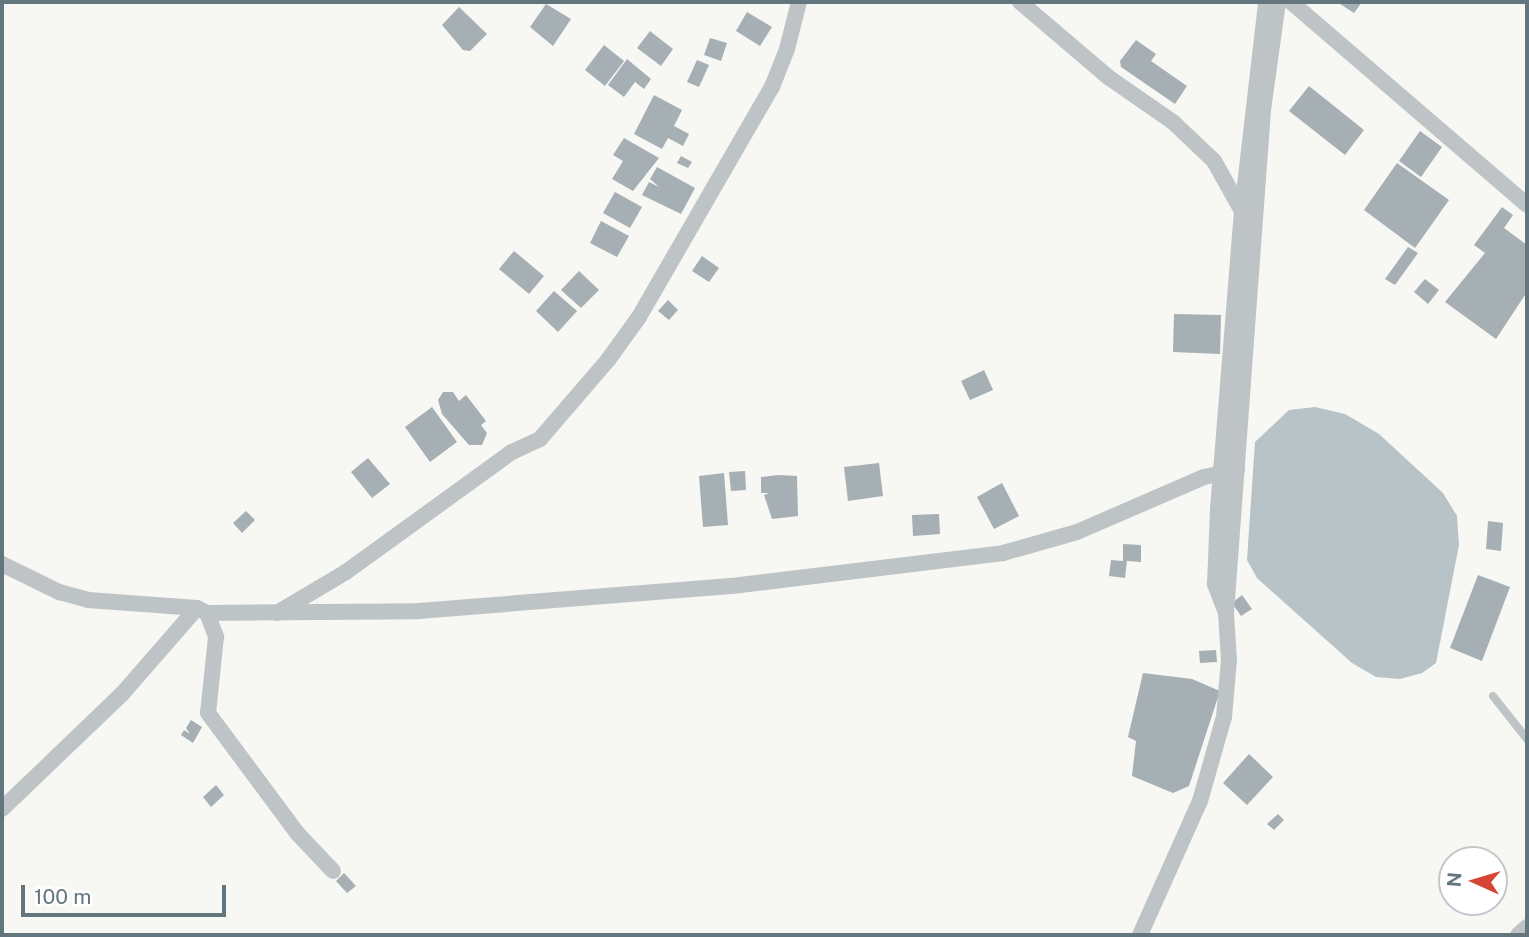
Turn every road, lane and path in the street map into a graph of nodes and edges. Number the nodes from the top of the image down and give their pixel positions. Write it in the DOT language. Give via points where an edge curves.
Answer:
graph roads {
  1 [pos="799,2"];
  2 [pos="1020,2"];
  3 [pos="1266,2"];
  4 [pos="1278,2"];
  5 [pos="1291,2"];
  6 [pos="1527,205"];
  7 [pos="1242,211"];
  8 [pos="1242,339"];
  9 [pos="1229,470"];
  10 [pos="2,564"];
  11 [pos="202,611"];
  12 [pos="275,614"];
  13 [pos="1493,696"];
  14 [pos="1527,739"];
  15 [pos="2,809"];
  16 [pos="333,871"];
  17 [pos="1527,926"];
  18 [pos="1140,935"];
  19 [pos="1518,935"];
  1 -- 12 [label="street" via="772,87 639,317 608,360 540,439 512,452 346,572"];
  2 -- 7 [label="street" via="1108,77 1173,122 1214,161"];
  3 -- 7 [label="street"];
  4 -- 8 [label="street"];
  5 -- 6 [label="street"];
  7 -- 8 [label="street"];
  8 -- 9 [label="street"];
  9 -- 12 [label="street" via="1077,532 974,558 682,590 385,613"];
  9 -- 18 [label="street" via="1229,660 1218,746 1200,801"];
  10 -- 11 [label="street" via="88,600"];
  11 -- 12 [label="street"];
  11 -- 15 [label="street"];
  11 -- 16 [label="street" via="216,637 208,713 298,834"];
  13 -- 14 [label="lane"];
  17 -- 19 [label="street"];
}
